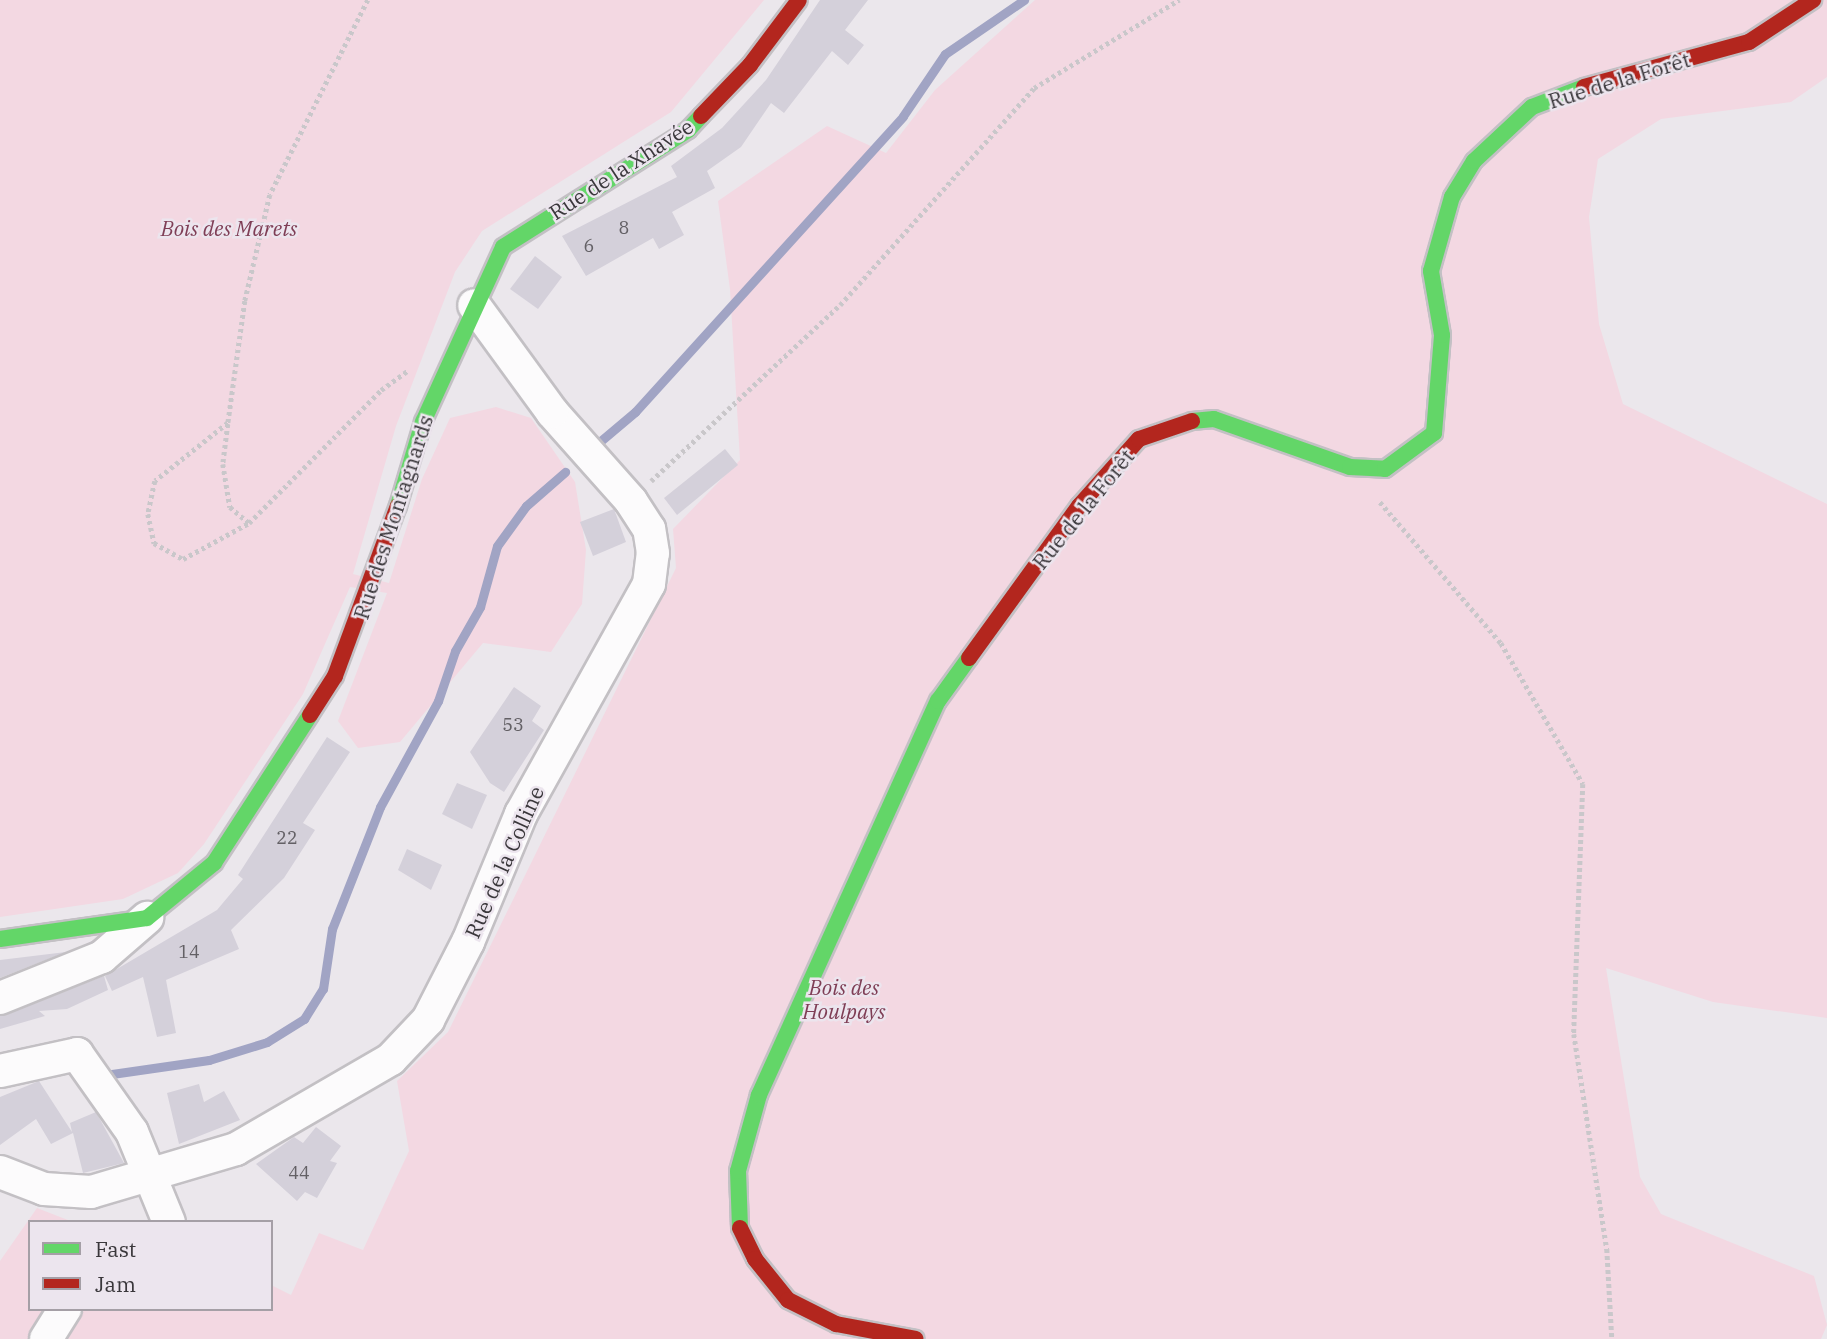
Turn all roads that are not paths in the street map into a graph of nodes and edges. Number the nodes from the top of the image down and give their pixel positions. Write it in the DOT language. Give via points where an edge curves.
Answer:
graph roads {
  1 [pos="799,0"];
  2 [pos="1813,0"];
  3 [pos="474,305"];
  4 [pos="148,918"];
  5 [pos="0,939"];
  6 [pos="0,998"];
  7 [pos="0,1071"];
  8 [pos="0,1172"];
  9 [pos="153,1177"];
  10 [pos="168,1220"];
  11 [pos="64,1311"];
  12 [pos="46,1339"];
  13 [pos="916,1339"];
  1 -- 3 [label="main road, Rue de la Xhavée" via="750,65 688,130 503,247"];
  2 -- 13 [label="main road, Rue de la Forêt" via="1749,42 1615,76 1532,107 1474,161 1452,197 1431,271 1442,335 1434,433 1385,469 1350,467 1214,419 1179,422 1139,439 1079,506 938,701 760,1095 738,1171 740,1228 755,1259 788,1300 836,1324"];
  3 -- 4 [label="main road, Rue des Montagnards" via="411,455 382,559 335,676 214,863"];
  3 -- 9 [label="street, Rue de la Colline" via="552,412 649,529 649,584 521,814 468,942 428,1020 391,1059 236,1150"];
  4 -- 5 [label="main road"];
  4 -- 6 [label="street, Rue des Montagnards" via="102,957"];
  7 -- 9 [label="street" via="76,1054 118,1110"];
  8 -- 9 [label="street, Rue de la Colline" via="44,1188 91,1192"];
  9 -- 10 [label="street"];
  11 -- 12 [label="street"];
}
